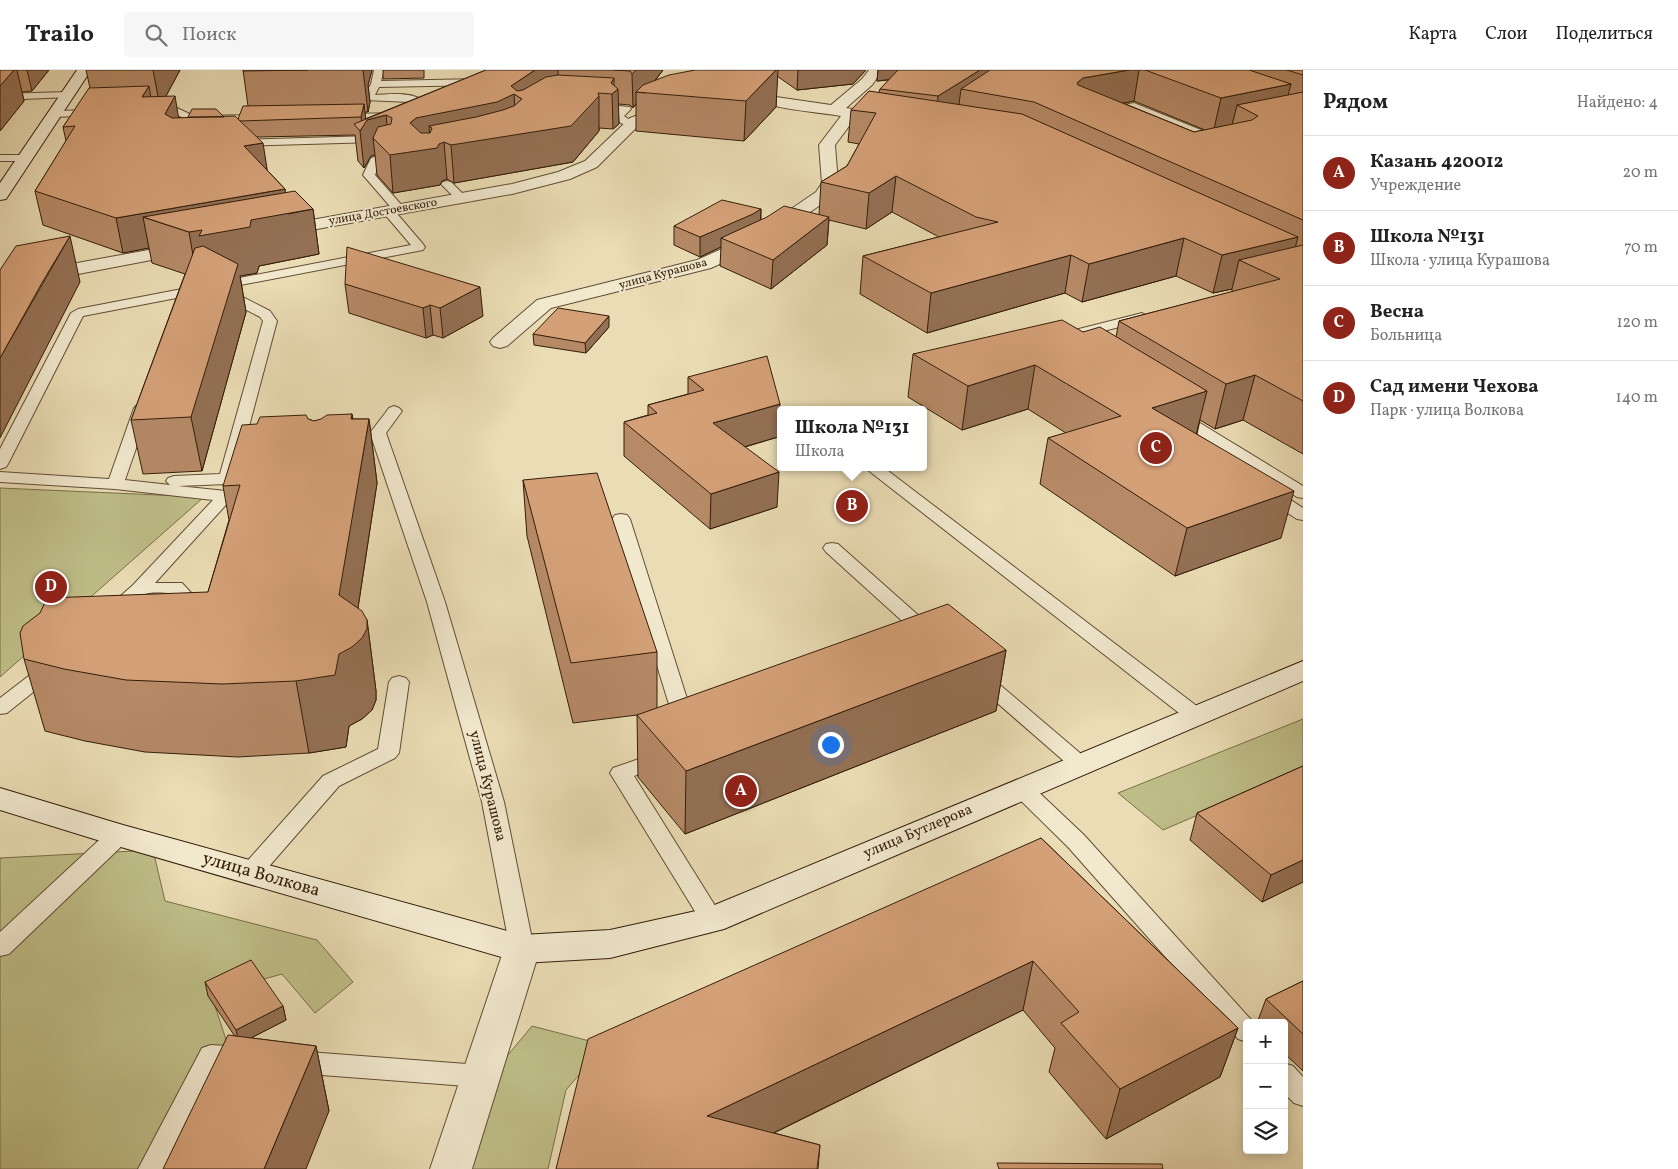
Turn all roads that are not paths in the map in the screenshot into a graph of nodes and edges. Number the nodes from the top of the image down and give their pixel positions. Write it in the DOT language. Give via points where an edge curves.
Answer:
graph roads {
  1 [pos="84,70"];
  2 [pos="379,70"];
  3 [pos="718,70"];
  4 [pos="876,70"];
  5 [pos="495,82"];
  6 [pos="376,84"];
  7 [pos="744,91"];
  8 [pos="724,94"];
  9 [pos="67,96"];
  10 [pos="0,97"];
  11 [pos="690,102"];
  12 [pos="588,106"];
  13 [pos="832,111"];
  14 [pos="140,112"];
  15 [pos="104,113"];
  16 [pos="54,114"];
  17 [pos="850,114"];
  18 [pos="1097,114"];
  19 [pos="326,117"];
  20 [pos="383,117"];
  21 [pos="278,118"];
  22 [pos="899,121"];
  23 [pos="632,125"];
  24 [pos="1218,139"];
  25 [pos="228,143"];
  26 [pos="390,156"];
  27 [pos="0,158"];
  28 [pos="25,158"];
  29 [pos="446,184"];
  30 [pos="0,195"];
  31 [pos="461,198"];
  32 [pos="393,210"];
  33 [pos="263,234"];
  34 [pos="205,245"];
  35 [pos="0,282"];
  36 [pos="214,287"];
  37 [pos="183,293"];
  38 [pos="176,311"];
  39 [pos="1151,315"];
  40 [pos="1065,337"];
  41 [pos="500,342"];
  42 [pos="148,393"];
  43 [pos="1162,406"];
  44 [pos="394,411"];
  45 [pos="0,464"];
  46 [pos="877,471"];
  47 [pos="0,478"];
  48 [pos="116,484"];
  49 [pos="1253,484"];
  50 [pos="1303,493"];
  51 [pos="1303,515"];
  52 [pos="621,519"];
  53 [pos="832,548"];
  54 [pos="139,589"];
  55 [pos="99,626"];
  56 [pos="178,631"];
  57 [pos="940,645"];
  58 [pos="66,657"];
  59 [pos="962,664"];
  60 [pos="1303,670"];
  61 [pos="399,682"];
  62 [pos="0,708"];
  63 [pos="1195,715"];
  64 [pos="1080,764"];
  65 [pos="1021,788"];
  66 [pos="0,799"];
  67 [pos="119,835"];
  68 [pos="250,873"];
  69 [pos="712,920"];
  70 [pos="0,947"];
  71 [pos="522,949"];
  72 [pos="1243,1028"];
  73 [pos="480,1076"];
  74 [pos="1288,1078"];
  75 [pos="1303,1095"];
  76 [pos="152,1169"];
  77 [pos="451,1169"];
  1 -- 9 [label="street"];
  2 -- 6 [label="lane"];
  3 -- 7 [label="street"];
  4 -- 13 [label="street" via="868,82"];
  5 -- 6 [label="lane"];
  6 -- 20 [label="lane" via="368,98 406,98 422,103 416,113"];
  7 -- 8 [label="street"];
  7 -- 13 [label="street"];
  9 -- 10 [label="lane"];
  9 -- 16 [label="street"];
  11 -- 23 [label="street, улица Достоевского" via="671,106"];
  12 -- 23 [label="lane" via="626,109 618,117"];
  13 -- 17 [label="street"];
  14 -- 21 [label="lane" via="177,112 190,123"];
  15 -- 16 [label="lane"];
  16 -- 28 [label="street"];
  17 -- 22 [label="street"];
  17 -- 41 [label="street, улица Курашова" via="827,145 830,183 823,195 759,239 704,264 544,304"];
  18 -- 24 [label="lane" via="1134,106"];
  19 -- 20 [label="lane"];
  20 -- 25 [label="lane" via="376,139"];
  23 -- 31 [label="street, улица Достоевского" via="591,164 564,176"];
  26 -- 32 [label="lane" via="375,160 369,175"];
  27 -- 28 [label="lane"];
  28 -- 30 [label="street"];
  29 -- 31 [label="lane"];
  31 -- 32 [label="street, улица Достоевского"];
  32 -- 33 [label="street, улица Достоевского"];
  32 -- 36 [label="lane" via="419,247"];
  34 -- 35 [label="street"];
  36 -- 37 [label="lane"];
  36 -- 48 [label="lane" via="266,314 270,320 227,479"];
  37 -- 38 [label="lane"];
  37 -- 45 [label="lane" via="78,313"];
  39 -- 40 [label="lane"];
  42 -- 48 [label="lane"];
  43 -- 50 [label="lane"];
  44 -- 71 [label="lane, улица Курашова" via="378,433 378,459 436,602 493,802"];
  46 -- 63 [label="lane"];
  47 -- 48 [label="lane"];
  48 -- 54 [label="lane" via="226,496"];
  49 -- 51 [label="lane"];
  52 -- 69 [label="lane" via="686,744 621,773"];
  53 -- 57 [label="lane"];
  54 -- 55 [label="lane"];
  54 -- 56 [label="lane" via="176,587 187,598"];
  58 -- 62 [label="lane"];
  59 -- 64 [label="lane"];
  60 -- 63 [label="street, улица Бутлерова"];
  61 -- 68 [label="lane" via="388,753 331,781"];
  63 -- 64 [label="street, улица Бутлерова"];
  64 -- 65 [label="street, улица Бутлерова"];
  65 -- 69 [label="street, улица Бутлерова"];
  65 -- 72 [label="lane" via="1076,841"];
  66 -- 67 [label="street, улица Волкова"];
  67 -- 68 [label="street, улица Волкова"];
  67 -- 70 [label="lane"];
  68 -- 71 [label="street, улица Волкова"];
  69 -- 71 [label="street, улица Бутлерова" via="610,944"];
  71 -- 73 [label="street, улица Курашова"];
  73 -- 76 [label="lane" via="212,1056"];
  73 -- 77 [label="street, улица Курашова"];
  74 -- 75 [label="lane"];
}
